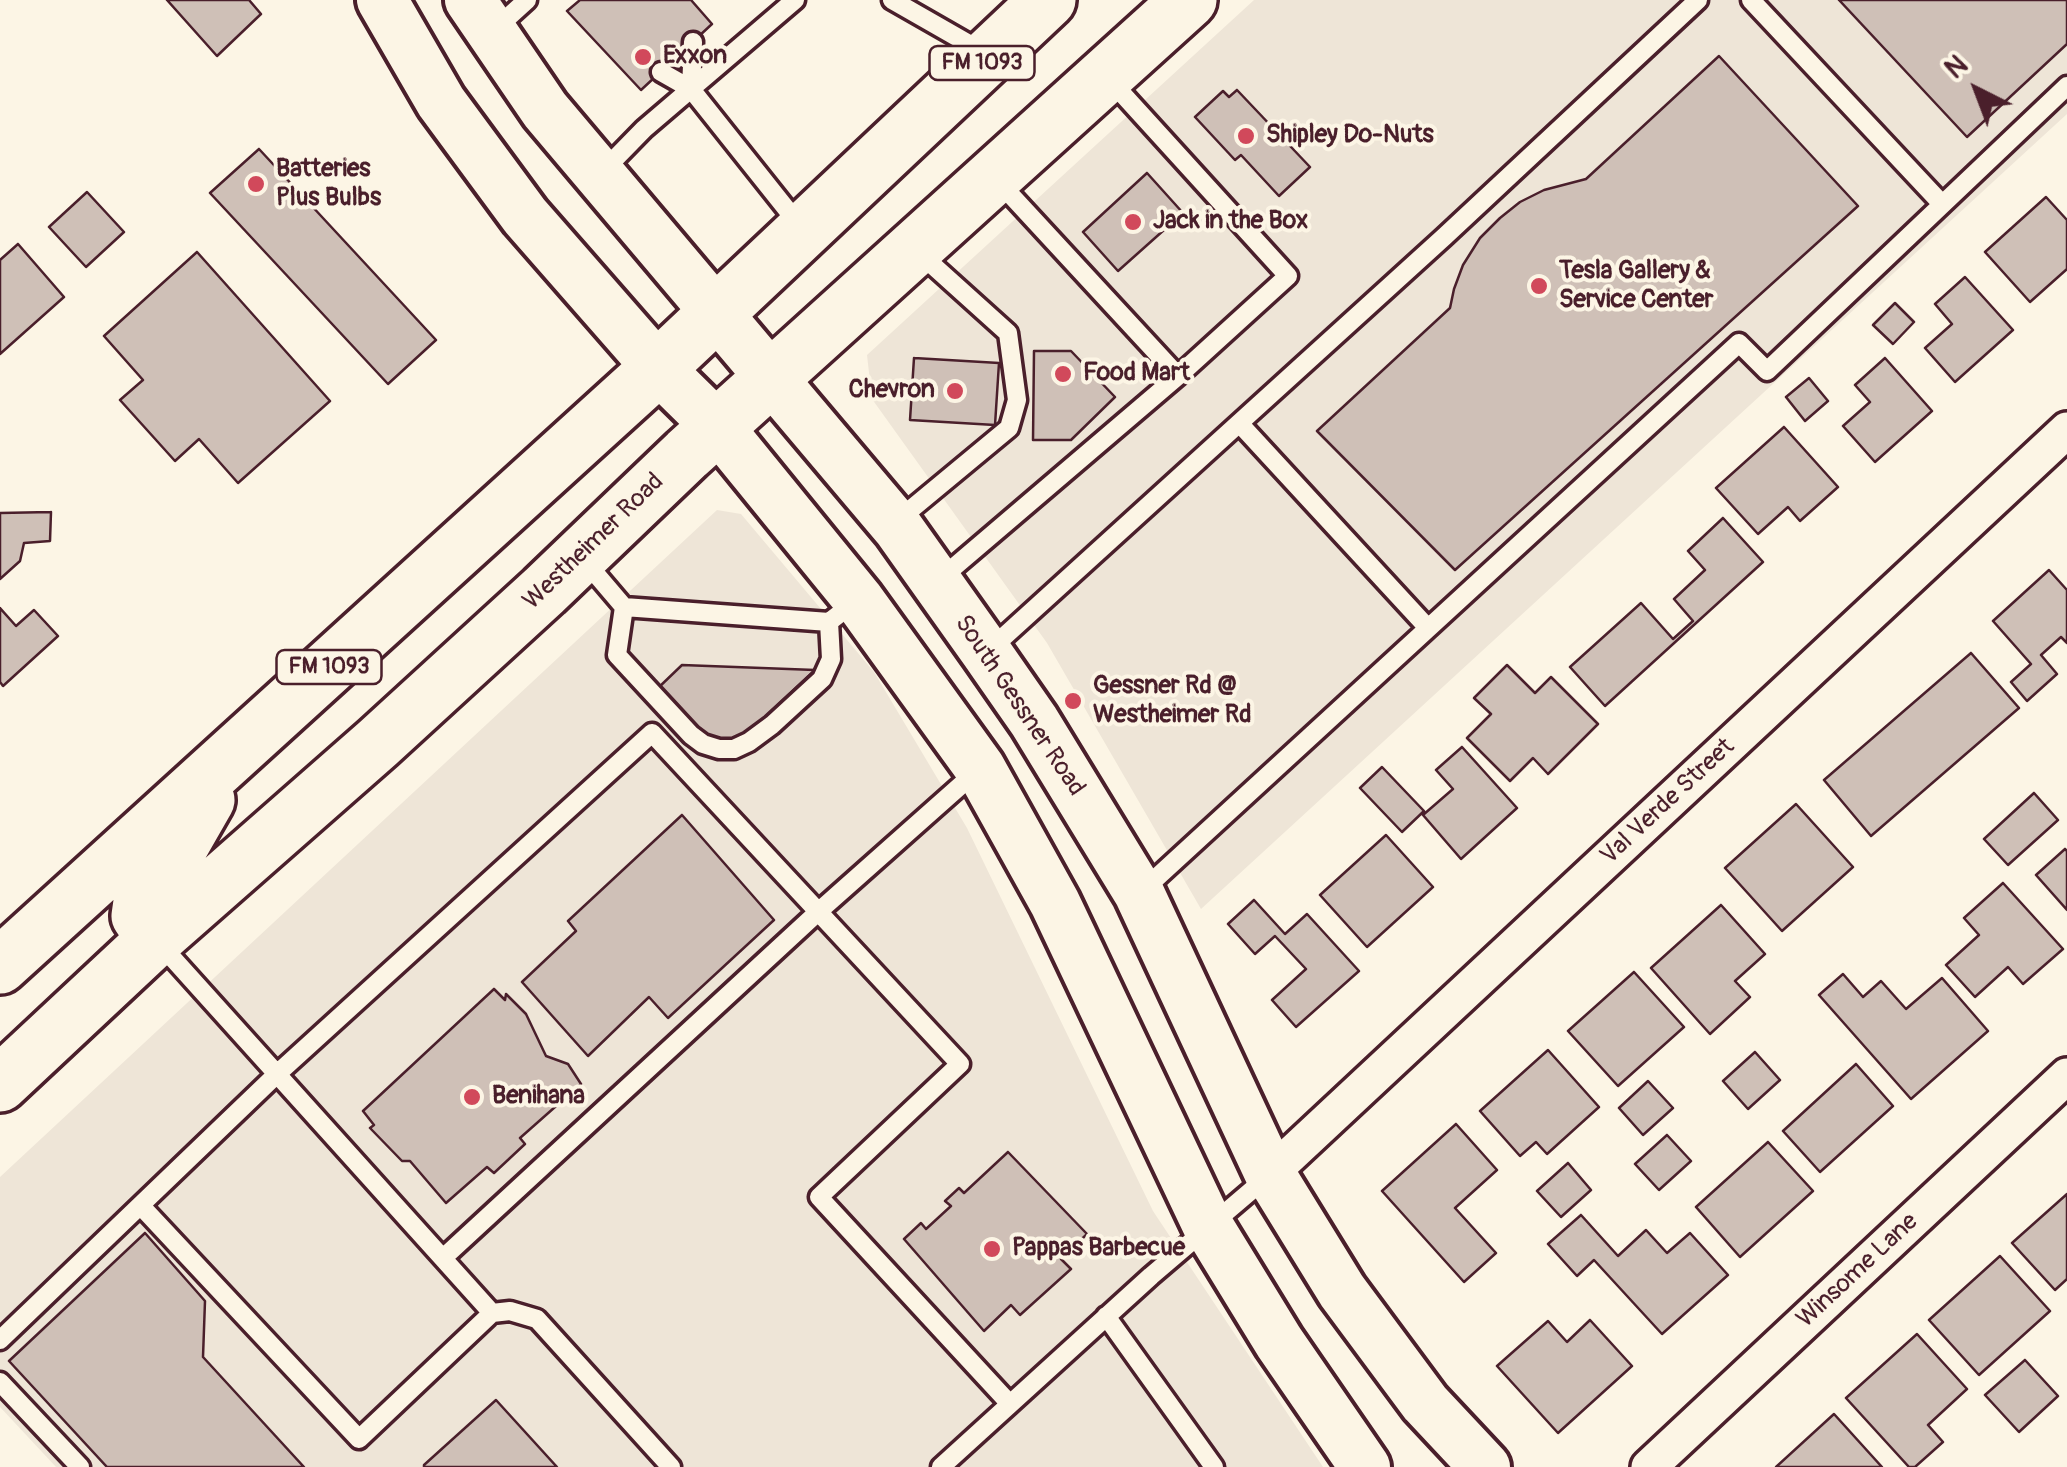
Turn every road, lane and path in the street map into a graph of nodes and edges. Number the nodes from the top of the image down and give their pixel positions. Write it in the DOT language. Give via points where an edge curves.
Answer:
graph roads {
  1 [pos="382,0"];
  2 [pos="794,0"];
  3 [pos="892,0"];
  4 [pos="1048,0"];
  5 [pos="1189,0"];
  6 [pos="1698,0"];
  7 [pos="1751,0"];
  8 [pos="496,11"];
  9 [pos="693,42"];
  10 [pos="989,56"];
  11 [pos="661,72"];
  12 [pos="1106,75"];
  13 [pos="2067,86"];
  14 [pos="691,89"];
  15 [pos="599,174"];
  16 [pos="994,176"];
  17 [pos="1942,204"];
  18 [pos="804,230"];
  19 [pos="914,248"];
  20 [pos="717,312"];
  21 [pos="658,368"];
  22 [pos="1178,376"];
  23 [pos="771,378"];
  24 [pos="1240,424"];
  25 [pos="718,427"];
  26 [pos="2067,430"];
  27 [pos="893,523"];
  28 [pos="581,556"];
  29 [pos="936,583"];
  30 [pos="624,607"];
  31 [pos="844,611"];
  32 [pos="1428,628"];
  33 [pos="986,652"];
  34 [pos="233,754"];
  35 [pos="980,768"];
  36 [pos="1139,893"];
  37 [pos="1055,904"];
  38 [pos="818,912"];
  39 [pos="155,939"];
  40 [pos="0,966"];
  41 [pos="277,1074"];
  42 [pos="2067,1076"];
  43 [pos="0,1084"];
  44 [pos="1270,1174"];
  45 [pos="141,1206"];
  46 [pos="1208,1226"];
  47 [pos="442,1258"];
  48 [pos="492,1313"];
  49 [pos="1106,1316"];
  50 [pos="0,1340"];
  51 [pos="0,1382"];
  52 [pos="1010,1404"];
  53 [pos="80,1467"];
  54 [pos="671,1467"];
  55 [pos="941,1467"];
  56 [pos="1214,1467"];
  57 [pos="1365,1467"];
  58 [pos="1485,1467"];
  59 [pos="1649,1467"];
  1 -- 21 [label="main road" via="441,102 525,216"];
  2 -- 14 [label="lane"];
  3 -- 10 [label="lane"];
  4 -- 10 [label="main road, FM 1093"];
  5 -- 12 [label="main road, Westheimer Road"];
  6 -- 24 [label="lane"];
  7 -- 17 [label="lane"];
  8 -- 15 [label="main road, South Gessner Road" via="545,110"];
  9 -- 14 [label="lane"];
  10 -- 18 [label="main road, FM 1093"];
  11 -- 14 [label="lane"];
  12 -- 16 [label="main road, Westheimer Road"];
  12 -- 22 [label="lane" via="1288,276"];
  13 -- 17 [label="lane"];
  14 -- 15 [label="lane"];
  14 -- 18 [label="lane"];
  15 -- 20 [label="main road, South Gessner Road"];
  16 -- 19 [label="main road, Westheimer Road"];
  16 -- 22 [label="lane"];
  17 -- 32 [label="lane" via="1766,371 1739,343"];
  18 -- 20 [label="main road, FM 1093"];
  19 -- 23 [label="main road, Westheimer Road"];
  19 -- 27 [label="lane" via="1008,333 1017,400 1009,428"];
  20 -- 21 [label="main road, FM 1093"];
  20 -- 23 [label="main road, South Gessner Road"];
  21 -- 25 [label="main road"];
  21 -- 34 [label="main road, FM 1093"];
  22 -- 29 [label="lane"];
  23 -- 25 [label="main road, Westheimer Road"];
  23 -- 27 [label="main road, South Gessner Road"];
  24 -- 32 [label="lane"];
  24 -- 33 [label="lane"];
  25 -- 28 [label="main road, Westheimer Road"];
  25 -- 31 [label="main road"];
  26 -- 44 [label="street, Val Verde Street"];
  27 -- 29 [label="main road, South Gessner Road"];
  28 -- 30 [label="lane"];
  28 -- 39 [label="main road, Westheimer Road"];
  29 -- 33 [label="main road, South Gessner Road"];
  30 -- 31 [label="lane"];
  30 -- 31 [label="lane" via="617,655 691,735 719,749 749,742 822,679"];
  31 -- 35 [label="main road"];
  32 -- 36 [label="lane"];
  33 -- 36 [label="main road, South Gessner Road"];
  34 -- 39 [label="main road" via="160,882 141,902 138,916"];
  34 -- 40 [label="main road, FM 1093"];
  35 -- 37 [label="main road"];
  35 -- 38 [label="lane"];
  36 -- 37 [label="main road"];
  36 -- 44 [label="main road, South Gessner Road"];
  37 -- 46 [label="main road"];
  38 -- 41 [label="lane" via="652,733"];
  38 -- 47 [label="lane"];
  38 -- 52 [label="lane" via="960,1064 818,1197"];
  39 -- 41 [label="lane"];
  39 -- 43 [label="main road, Westheimer Road"];
  41 -- 45 [label="lane"];
  41 -- 47 [label="lane"];
  42 -- 59 [label="street, Winsome Lane"];
  44 -- 46 [label="lane"];
  44 -- 58 [label="main road, South Gessner Road" via="1354,1307 1425,1403"];
  45 -- 48 [label="lane" via="360,1439"];
  45 -- 50 [label="lane"];
  46 -- 49 [label="lane"];
  46 -- 57 [label="main road"];
  47 -- 48 [label="lane"];
  48 -- 54 [label="lane" via="537,1319"];
  49 -- 52 [label="lane"];
  49 -- 56 [label="lane"];
  51 -- 53 [label="lane"];
  52 -- 55 [label="lane"];
}
